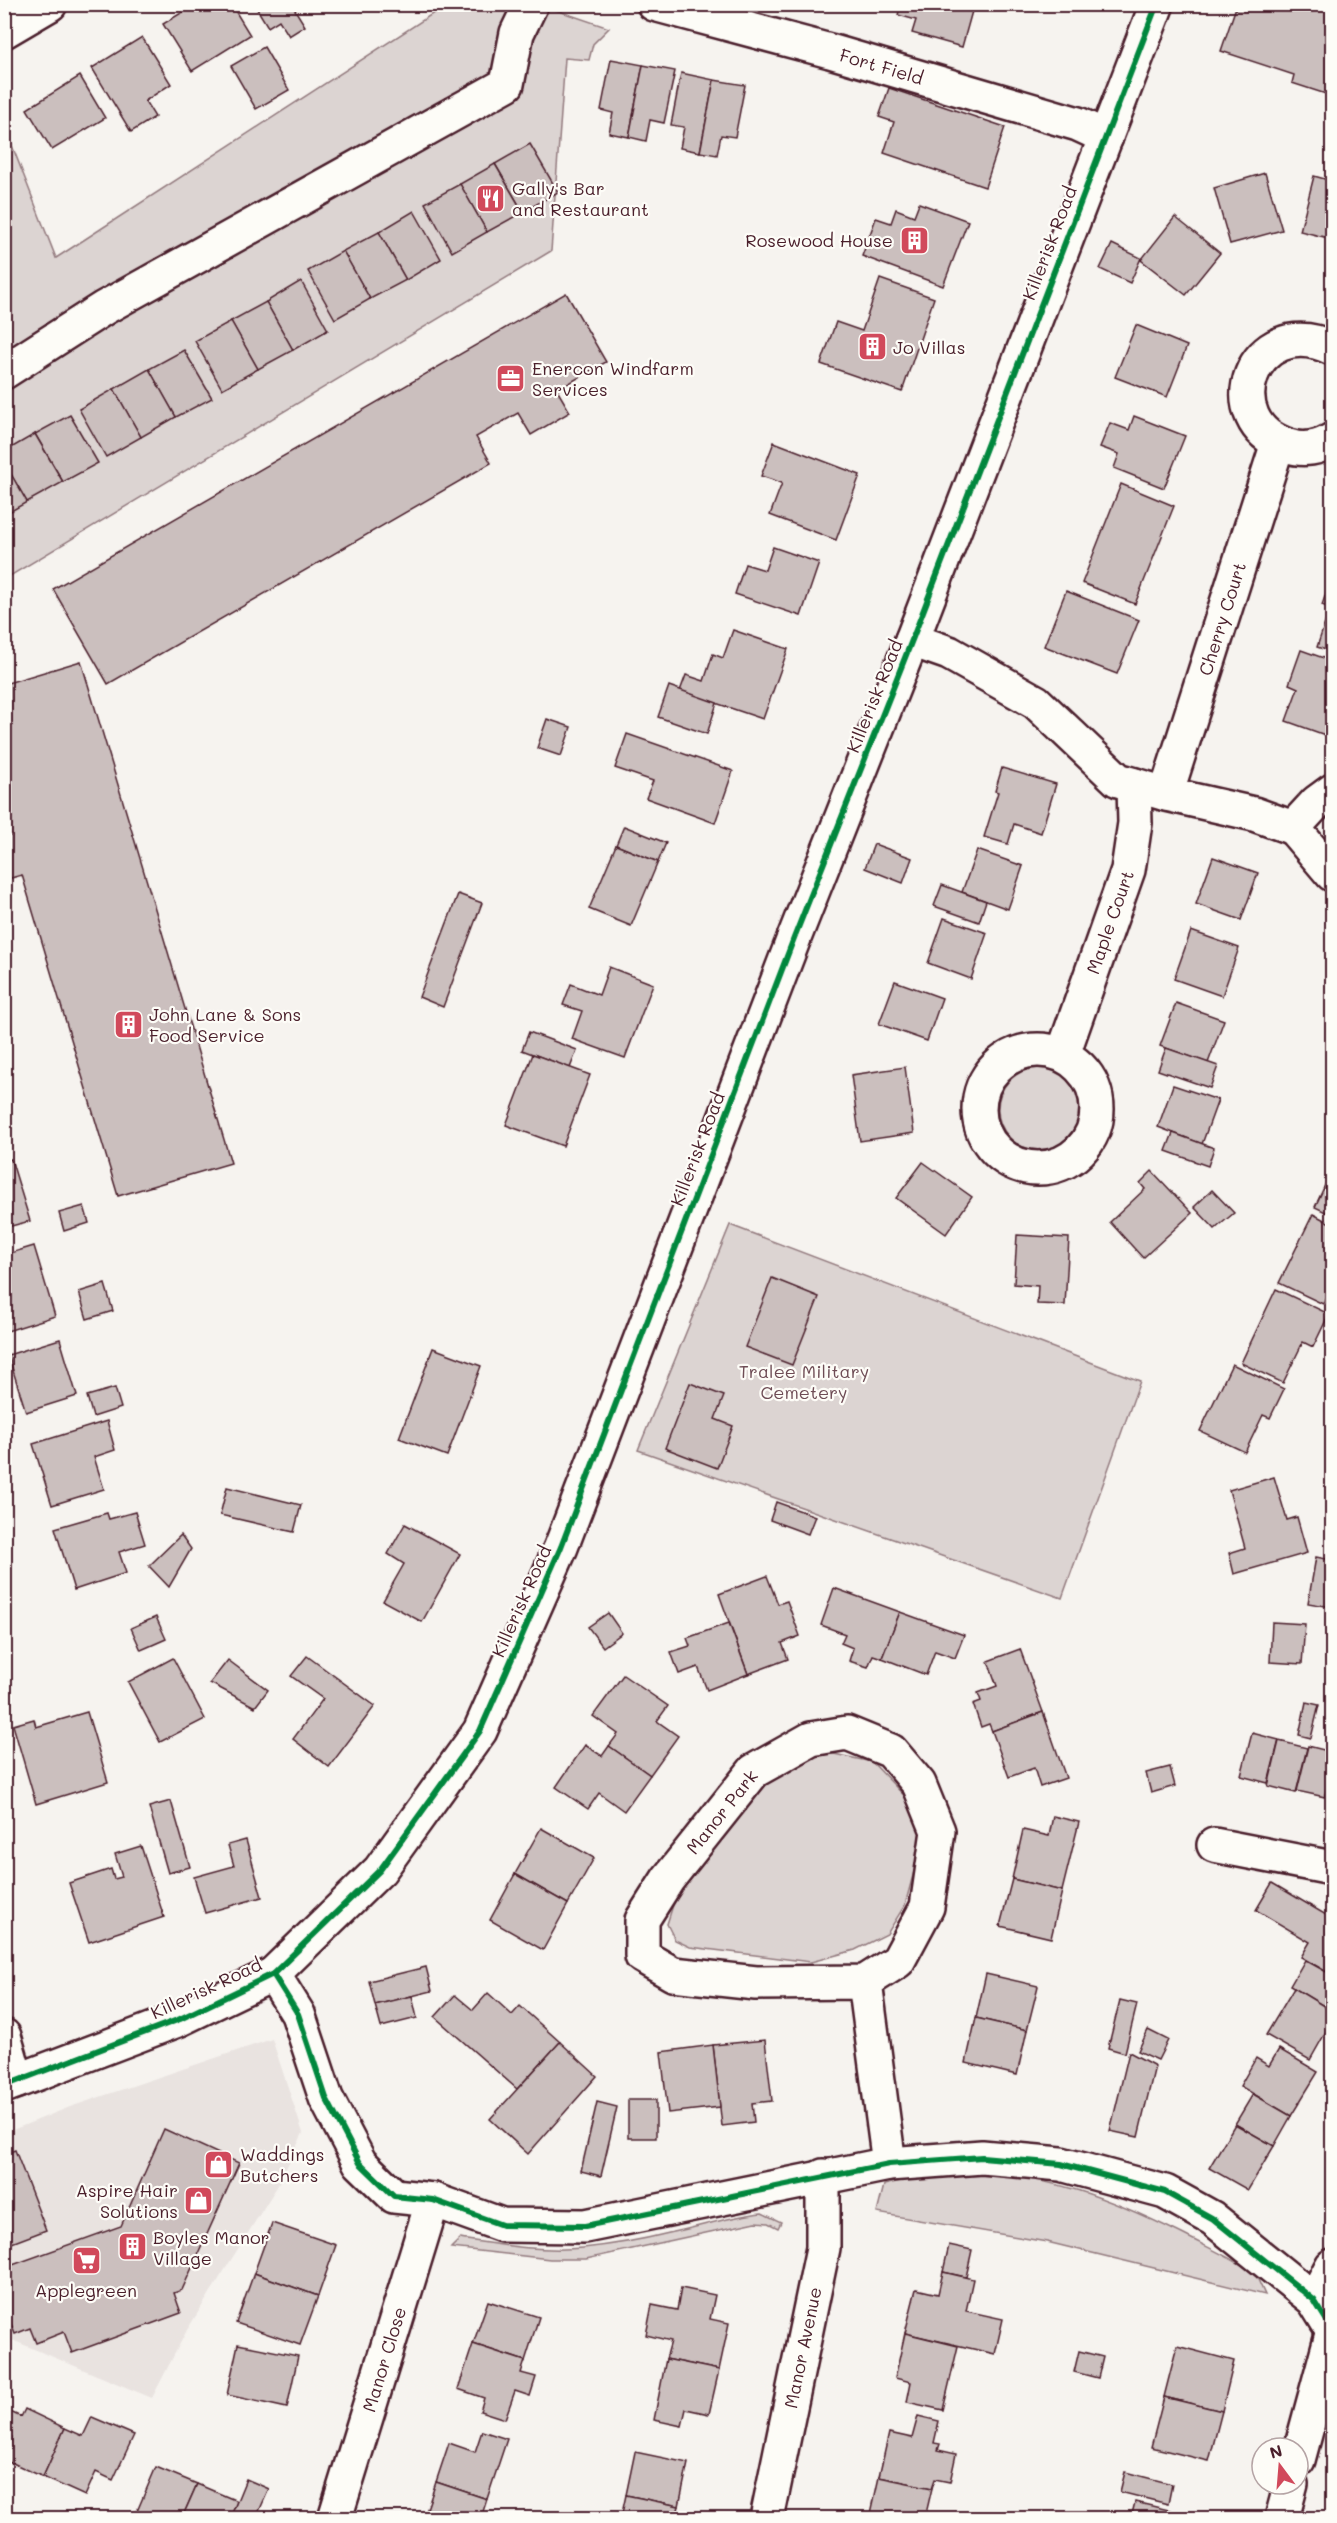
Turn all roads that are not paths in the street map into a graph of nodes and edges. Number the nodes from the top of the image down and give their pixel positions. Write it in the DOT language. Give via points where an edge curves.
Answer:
graph roads {
  1 [pos="50,4"];
  2 [pos="531,4"];
  3 [pos="654,4"];
  4 [pos="1157,4"];
  5 [pos="4,31"];
  6 [pos="1106,137"];
  7 [pos="1332,348"];
  8 [pos="4,372"];
  9 [pos="1332,440"];
  10 [pos="1278,443"];
  11 [pos="912,640"];
  12 [pos="1134,785"];
  13 [pos="1332,791"];
  14 [pos="1166,794"];
  15 [pos="1293,828"];
  16 [pos="1332,874"];
  17 [pos="1063,1054"];
  18 [pos="1214,1845"];
  19 [pos="1332,1868"];
  20 [pos="273,1974"];
  21 [pos="865,1982"];
  22 [pos="4,2036"];
  23 [pos="11,2084"];
  24 [pos="890,2164"];
  25 [pos="823,2176"];
  26 [pos="433,2199"];
  27 [pos="1332,2266"];
  28 [pos="1314,2300"];
  29 [pos="1332,2329"];
  30 [pos="1332,2334"];
  31 [pos="1304,2436"];
  32 [pos="1288,2496"];
  33 [pos="335,2518"];
  34 [pos="767,2518"];
  35 [pos="1282,2518"];
  1 -- 5 [label="street"];
  2 -- 8 [label="street" via="517,33 507,84 104,308"];
  3 -- 6 [label="street, Fort Field" via="830,51 1077,124"];
  4 -- 6 [label="street, Killerisk Road"];
  6 -- 11 [label="street, Killerisk Road"];
  7 -- 10 [label="street" via="1298,339 1271,348 1258,362 1247,391 1250,410 1258,427"];
  9 -- 10 [label="street" via="1296,449"];
  10 -- 14 [label="street, Cherry Court"];
  11 -- 12 [label="street" via="949,652 1036,702 1118,780"];
  11 -- 20 [label="street, Killerisk Road" via="561,1547 480,1731 380,1870"];
  12 -- 14 [label="street"];
  12 -- 17 [label="street, Maple Court" via="1135,823 1128,870"];
  13 -- 15 [label="street"];
  14 -- 15 [label="street" via="1254,814"];
  15 -- 16 [label="street"];
  18 -- 19 [label="street"];
  20 -- 23 [label="street, Killerisk Road" via="180,2019"];
  20 -- 26 [label="street" via="298,2014 326,2098 360,2163 394,2196"];
  21 -- 21 [label="street, Manor Park" via="898,1961 927,1906 938,1831 919,1784 891,1752 847,1732 811,1739 753,1771 668,1879 642,1920 642,1956 673,1974 756,1983"];
  21 -- 24 [label="street"];
  22 -- 23 [label="street"];
  24 -- 25 [label="street"];
  24 -- 28 [label="street" via="982,2157 1061,2164 1165,2192 1212,2218"];
  25 -- 26 [label="street" via="585,2226 502,2225"];
  25 -- 34 [label="street, Manor Avenue" via="823,2248"];
  26 -- 33 [label="street, Manor Close"];
  27 -- 28 [label="street"];
  28 -- 29 [label="street"];
  30 -- 31 [label="street"];
  32 -- 35 [label="street"];
}
